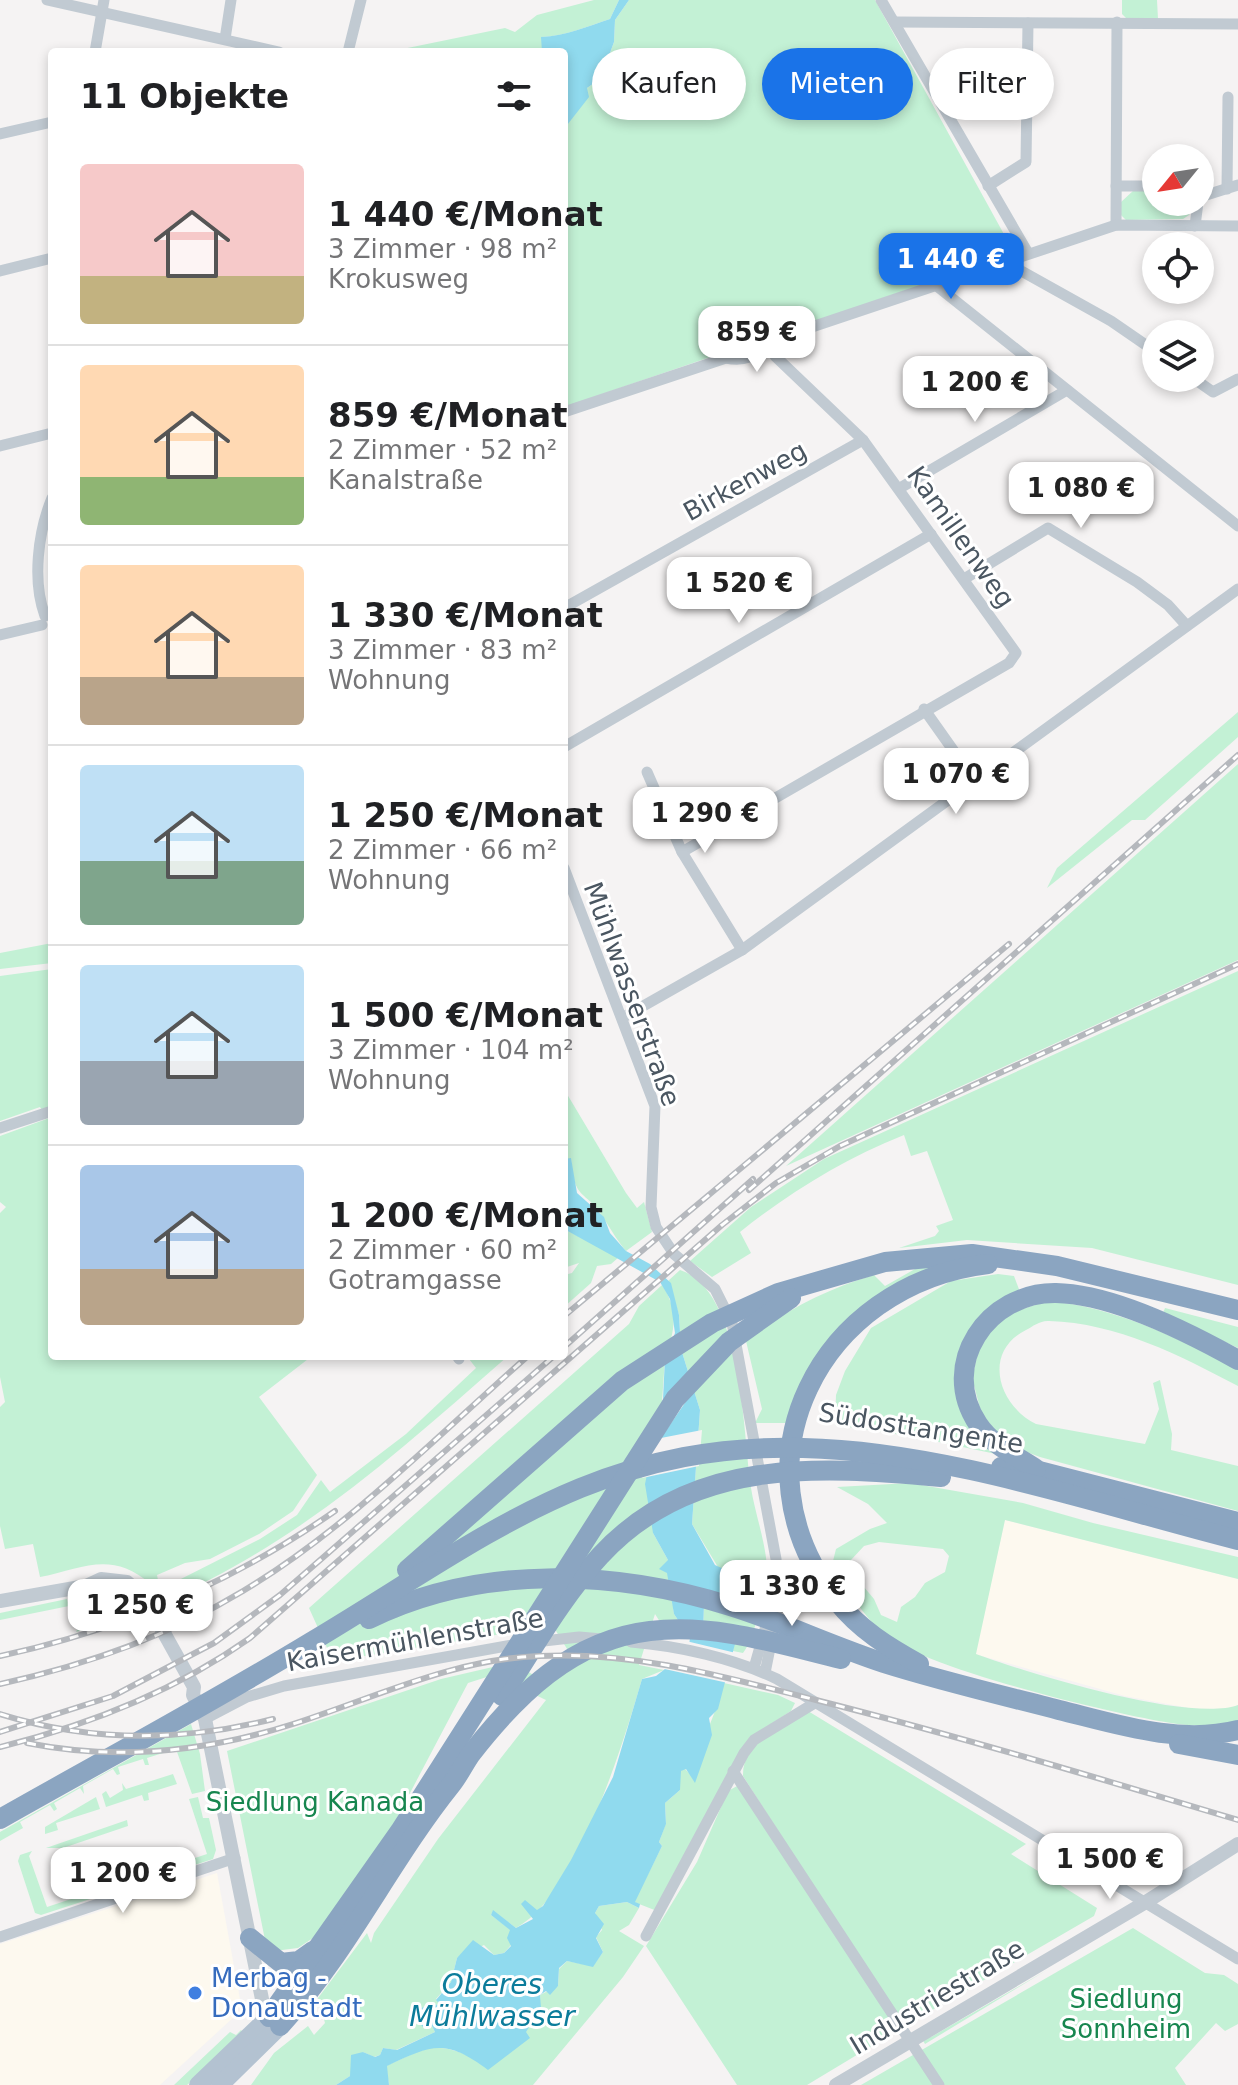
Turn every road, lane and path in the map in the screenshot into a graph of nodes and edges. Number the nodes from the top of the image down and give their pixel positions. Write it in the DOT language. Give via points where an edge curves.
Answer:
graph roads {
  1 [pos="47,0"];
  2 [pos="231,0"];
  3 [pos="361,0"];
  4 [pos="881,0"];
  5 [pos="103,6"];
  6 [pos="896,22"];
  7 [pos="1117,22"];
  8 [pos="1028,23"];
  9 [pos="1238,24"];
  10 [pos="225,39"];
  11 [pos="96,48"];
  12 [pos="253,48"];
  13 [pos="349,48"];
  14 [pos="1228,97"];
  15 [pos="48,123"];
  16 [pos="0,134"];
  17 [pos="988,186"];
  18 [pos="1116,186"];
  19 [pos="1142,186"];
  20 [pos="1232,187"];
  21 [pos="1197,216"];
  22 [pos="1116,225"];
  23 [pos="1195,226"];
  24 [pos="1238,226"];
  25 [pos="1028,253"];
  26 [pos="48,259"];
  27 [pos="1007,263"];
  28 [pos="0,271"];
  29 [pos="938,287"];
  30 [pos="1142,342"];
  31 [pos="771,343"];
  32 [pos="1238,379"];
  33 [pos="1067,390"];
  34 [pos="1214,391"];
  35 [pos="568,411"];
  36 [pos="48,434"];
  37 [pos="863,440"];
  38 [pos="0,446"];
  39 [pos="900,488"];
  40 [pos="48,511"];
  41 [pos="1238,526"];
  42 [pos="931,534"];
  43 [pos="964,579"];
  44 [pos="1238,589"];
  45 [pos="568,606"];
  46 [pos="48,622"];
  47 [pos="1187,626"];
  48 [pos="0,635"];
  49 [pos="924,709"];
  50 [pos="568,745"];
  51 [pos="647,772"];
  52 [pos="975,781"];
  53 [pos="682,852"];
  54 [pos="568,878"];
  55 [pos="742,950"];
  56 [pos="622,1018"];
  57 [pos="48,1112"];
  58 [pos="0,1128"];
  59 [pos="1018,1259"];
  60 [pos="764,1306"];
  61 [pos="1238,1310"];
  62 [pos="1238,1360"];
  63 [pos="857,1454"];
  64 [pos="1039,1471"];
  65 [pos="558,1488"];
  66 [pos="1238,1522"];
  67 [pos="1238,1540"];
  68 [pos="407,1570"];
  69 [pos="0,1601"];
  70 [pos="793,1639"];
  71 [pos="305,1644"];
  72 [pos="760,1671"];
  73 [pos="946,1680"];
  74 [pos="508,1687"];
  75 [pos="813,1704"];
  76 [pos="176,1712"];
  77 [pos="205,1719"];
  78 [pos="1113,1723"];
  79 [pos="1238,1730"];
  80 [pos="1238,1758"];
  81 [pos="733,1771"];
  82 [pos="0,1805"];
  83 [pos="0,1819"];
  84 [pos="1238,1844"];
  85 [pos="235,1858"];
  86 [pos="1146,1902"];
  87 [pos="330,1935"];
  88 [pos="646,1936"];
  89 [pos="0,1937"];
  90 [pos="250,1938"];
  91 [pos="1238,1959"];
  92 [pos="275,2022"];
  93 [pos="908,2040"];
  94 [pos="198,2085"];
  95 [pos="220,2085"];
  96 [pos="836,2085"];
  97 [pos="939,2085"];
  1 -- 5 [label="street"];
  2 -- 10 [label="street"];
  3 -- 13 [label="street"];
  4 -- 6 [label="street"];
  5 -- 10 [label="street"];
  5 -- 11 [label="street"];
  6 -- 8 [label="street"];
  6 -- 17 [label="street"];
  7 -- 8 [label="street"];
  7 -- 9 [label="street"];
  7 -- 18 [label="street"];
  8 -- 17 [label="street" via="1026,162"];
  10 -- 12 [label="street"];
  14 -- 20 [label="street"];
  15 -- 16 [label="street"];
  17 -- 25 [label="street"];
  18 -- 19 [label="street"];
  18 -- 22 [label="street"];
  21 -- 23 [label="street"];
  22 -- 23 [label="street"];
  22 -- 25 [label="street"];
  23 -- 24 [label="street"];
  25 -- 27 [label="street"];
  26 -- 28 [label="street"];
  27 -- 29 [label="street"];
  27 -- 30 [label="street"];
  29 -- 31 [label="street"];
  29 -- 33 [label="street"];
  31 -- 35 [label="street" via="757,342 726,358"];
  31 -- 37 [label="street, Kamillenweg" via="775,356"];
  32 -- 34 [label="street"];
  33 -- 39 [label="street"];
  33 -- 41 [label="street"];
  36 -- 38 [label="street"];
  37 -- 39 [label="street, Kamillenweg"];
  37 -- 45 [label="street, Birkenweg"];
  39 -- 42 [label="street, Kamillenweg"];
  40 -- 46 [label="street" via="39,564"];
  42 -- 43 [label="street, Kamillenweg"];
  42 -- 50 [label="street"];
  43 -- 47 [label="street" via="1048,528 1137,582"];
  43 -- 49 [label="street, Kamillenweg" via="1016,653 1009,663"];
  44 -- 47 [label="street"];
  46 -- 48 [label="street"];
  47 -- 52 [label="street"];
  49 -- 52 [label="street"];
  49 -- 53 [label="street"];
  51 -- 53 [label="street"];
  52 -- 55 [label="street"];
  53 -- 55 [label="street"];
  54 -- 56 [label="street, Mühlwasserstraße"];
  55 -- 56 [label="street"];
  56 -- 72 [label="street, Mühlwasserstraße" via="655,1106 651,1207 656,1227 674,1254 715,1289 732,1323 779,1603"];
  57 -- 58 [label="street"];
  59 -- 60 [label="highway" via="972,1254 871,1265 818,1281"];
  59 -- 61 [label="highway"];
  59 -- 73 [label="highway" via="934,1275 875,1304 821,1364 800,1407 793,1441 794,1510 827,1588 875,1638"];
  60 -- 68 [label="highway" via="676,1344 590,1407"];
  60 -- 74 [label="highway" via="675,1399"];
  62 -- 64 [label="highway" via="1149,1318 1090,1298 1054,1293 1009,1304 976,1333 965,1360 964,1387 971,1411 987,1435"];
  63 -- 64 [label="highway, Südosttangente" via="918,1448"];
  63 -- 65 [label="highway, Südosttangente" via="804,1448 722,1451"];
  63 -- 67 [label="highway, Südosttangente" via="1016,1483"];
  63 -- 74 [label="highway" via="703,1486 655,1511 598,1558"];
  64 -- 66 [label="highway, Südosttangente"];
  65 -- 68 [label="highway, Südosttangente" via="498,1512"];
  65 -- 71 [label="highway, Südosttangente"];
  68 -- 71 [label="highway, Südosttangente"];
  69 -- 77 [label="street" via="86,1586 116,1589 133,1599"];
  70 -- 71 [label="highway" via="733,1607 651,1586 562,1578 476,1586 398,1607"];
  70 -- 73 [label="highway" via="890,1672"];
  70 -- 74 [label="highway" via="649,1631 602,1642"];
  71 -- 76 [label="highway"];
  72 -- 75 [label="street"];
  72 -- 77 [label="street, Kaisermühlenstraße" via="666,1645 579,1637 475,1649 284,1686 247,1697"];
  73 -- 78 [label="highway"];
  74 -- 87 [label="highway"];
  74 -- 92 [label="highway" via="330,1965"];
  75 -- 81 [label="street" via="754,1740"];
  75 -- 86 [label="street"];
  76 -- 82 [label="highway"];
  76 -- 83 [label="highway"];
  77 -- 85 [label="street"];
  78 -- 79 [label="highway" via="1185,1735"];
  78 -- 80 [label="highway" via="1139,1735"];
  81 -- 88 [label="street"];
  81 -- 93 [label="street"];
  84 -- 86 [label="street, Industriestraße"];
  85 -- 89 [label="street"];
  85 -- 90 [label="street"];
  86 -- 91 [label="street"];
  86 -- 93 [label="street, Industriestraße"];
  87 -- 90 [label="highway" via="293,1963 275,1961"];
  87 -- 92 [label="highway"];
  90 -- 92 [label="street" via="264,2009"];
  92 -- 94 [label="main road"];
  92 -- 95 [label="main road"];
  93 -- 96 [label="street, Industriestraße"];
  93 -- 97 [label="street"];
}
